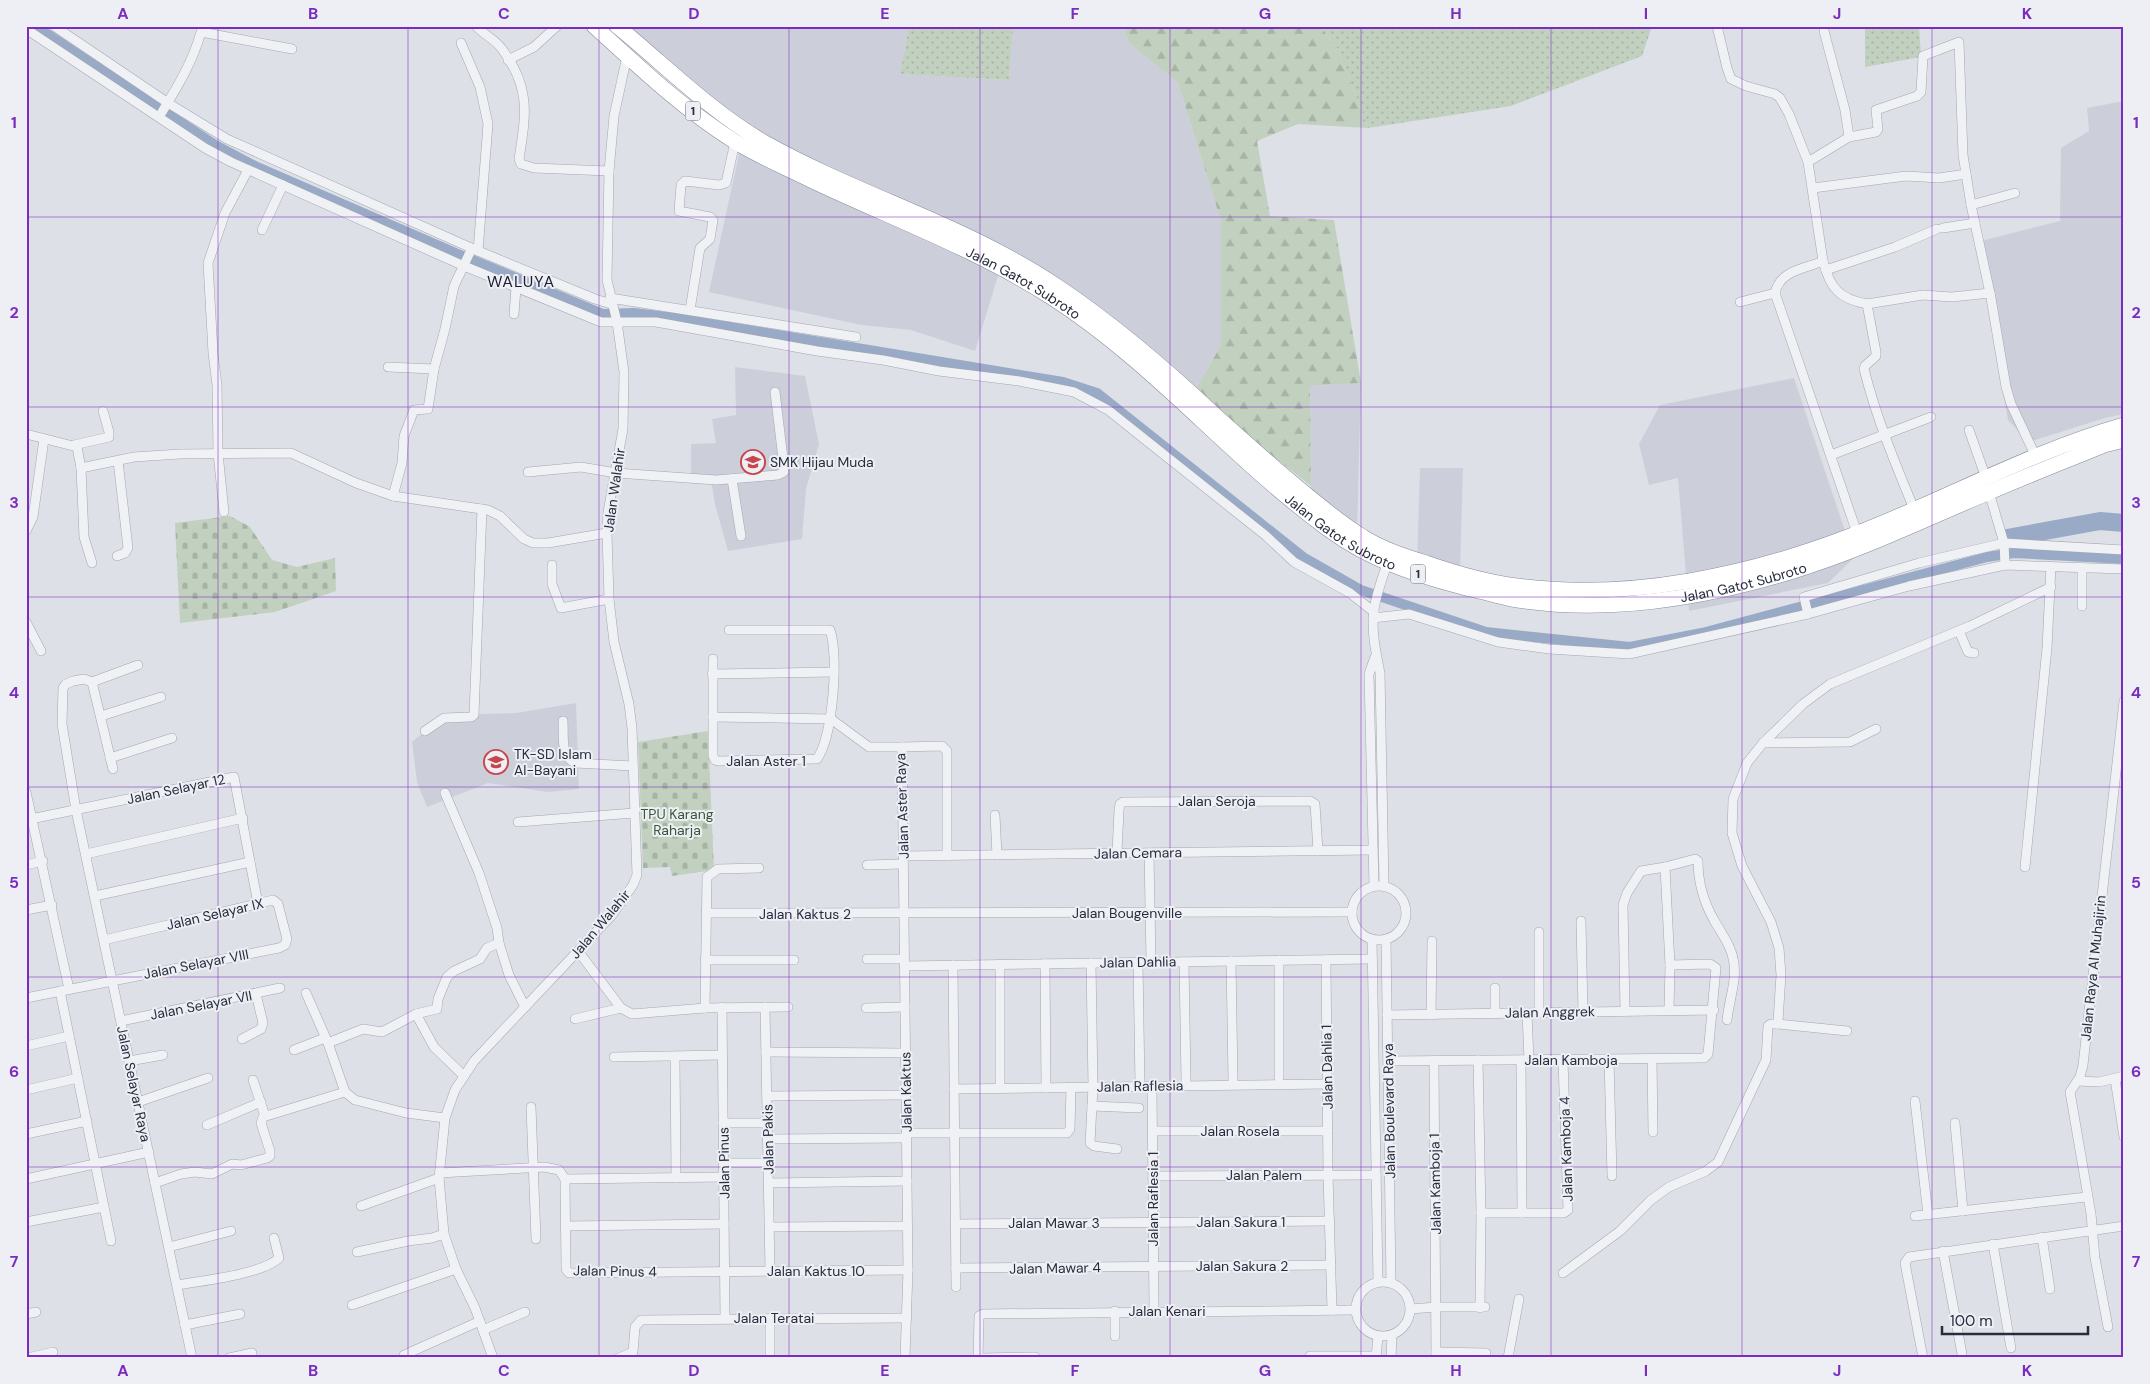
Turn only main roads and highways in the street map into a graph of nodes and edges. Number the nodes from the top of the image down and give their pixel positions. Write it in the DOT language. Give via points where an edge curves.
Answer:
graph roads {
  1 [pos="594,26"];
  2 [pos="617,26"];
  3 [pos="807,171"];
  4 [pos="2124,426"];
  5 [pos="2124,440"];
  6 [pos="1987,485"];
  1 -- 3 [label="highway, 1" via="692,111 735,142"];
  2 -- 3 [label="highway, 1" via="728,120"];
  3 -- 6 [label="highway, Jalan Gatot Subroto / 1" via="995,249 1057,286 1166,370 1267,462 1335,518 1363,537 1448,571 1515,586 1550,589 1604,590 1682,582 1798,555 1914,509"];
  3 -- 6 [label="highway, Jalan Gatot Subroto / 1" via="989,261 1050,296 1113,342 1326,528 1387,564 1438,581 1512,599 1557,604 1606,605 1685,597 1796,571 1858,548"];
  4 -- 6 [label="highway, Jalan Gatot Subroto / 1" via="2036,457"];
  5 -- 6 [label="highway, Jalan Gatot Subroto / 1"];
}
